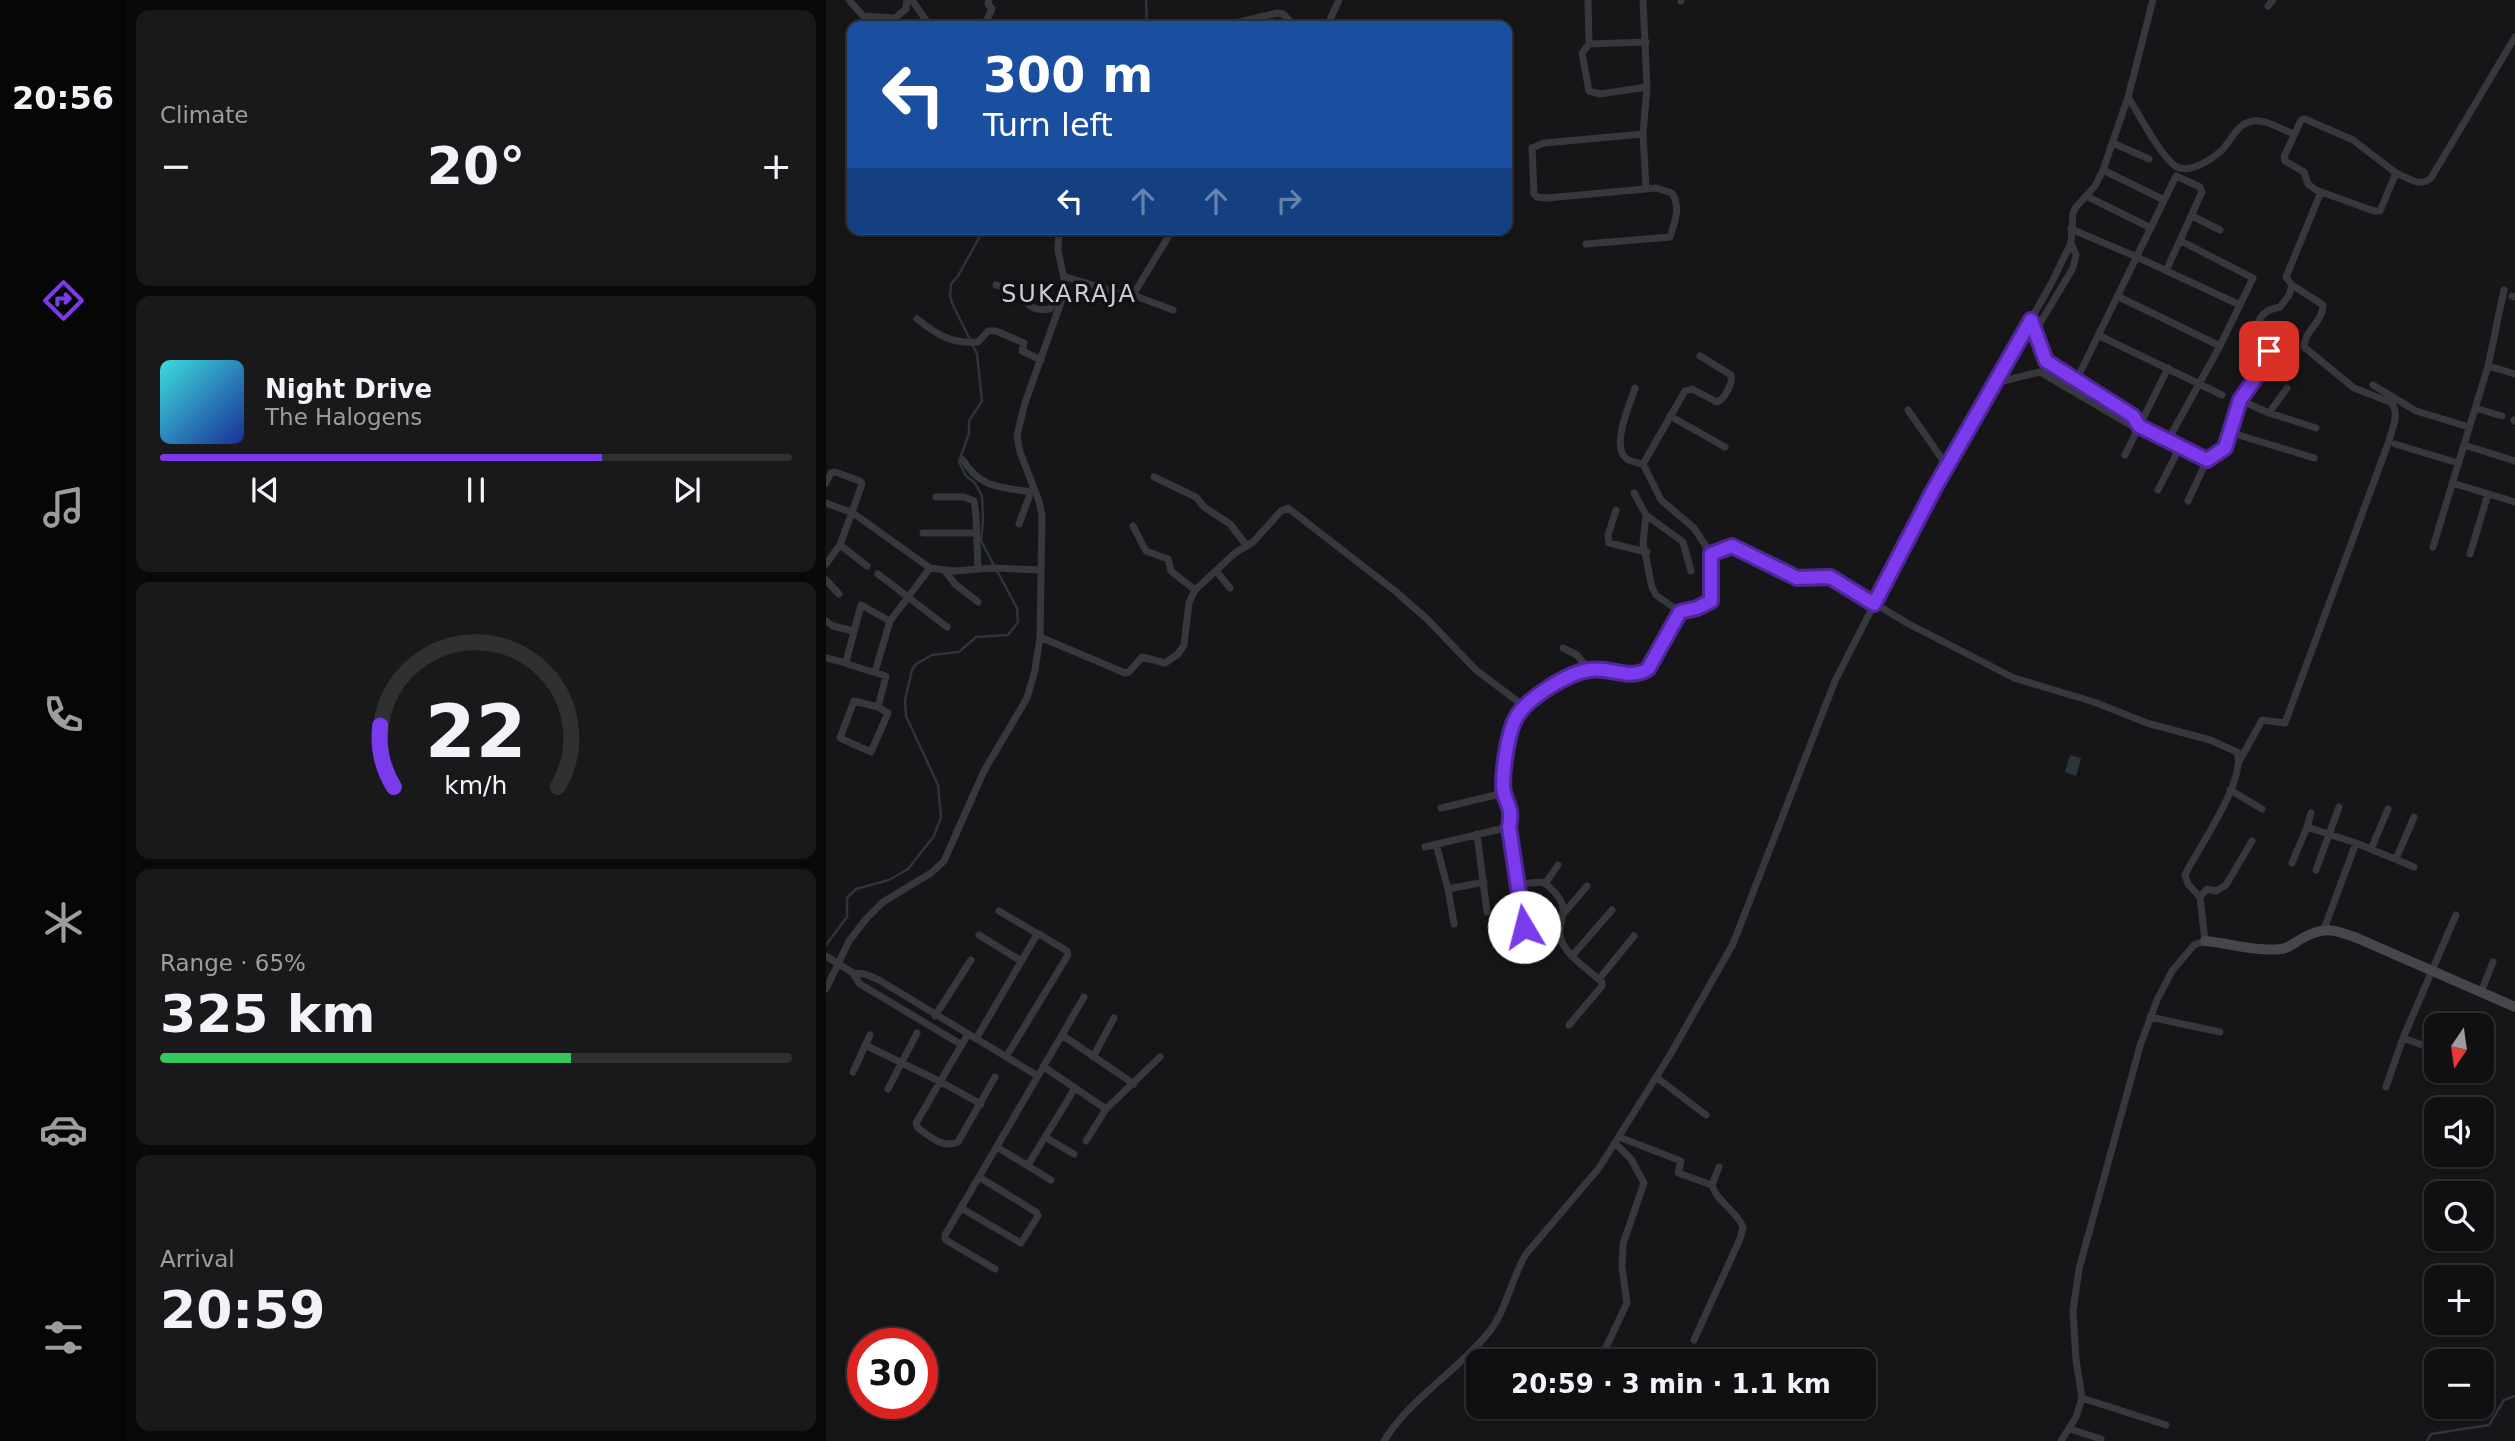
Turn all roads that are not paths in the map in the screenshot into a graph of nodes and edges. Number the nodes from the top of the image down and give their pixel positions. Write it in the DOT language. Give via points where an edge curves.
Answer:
graph roads {
  1 [pos="849,0"];
  2 [pos="910,0"];
  3 [pos="989,0"];
  4 [pos="1339,0"];
  5 [pos="1588,0"];
  6 [pos="1643,0"];
  7 [pos="2153,0"];
  8 [pos="926,21"];
  9 [pos="986,21"];
  10 [pos="1244,21"];
  11 [pos="1290,21"];
  12 [pos="1329,21"];
  13 [pos="2515,37"];
  14 [pos="1646,41"];
  15 [pos="1590,44"];
  16 [pos="1647,87"];
  17 [pos="2128,97"];
  18 [pos="1643,134"];
  19 [pos="2294,134"];
  20 [pos="2113,143"];
  21 [pos="2148,159"];
  22 [pos="2103,170"];
  23 [pos="2396,173"];
  24 [pos="1646,188"];
  25 [pos="2320,192"];
  26 [pos="2086,196"];
  27 [pos="2164,200"];
  28 [pos="2192,216"];
  29 [pos="2151,228"];
  30 [pos="2071,229"];
  31 [pos="2220,230"];
  32 [pos="1059,235"];
  33 [pos="1169,235"];
  34 [pos="2181,241"];
  35 [pos="2071,243"];
  36 [pos="1586,244"];
  37 [pos="2137,257"];
  38 [pos="2166,271"];
  39 [pos="1066,277"];
  40 [pos="996,285"];
  41 [pos="2292,285"];
  42 [pos="2504,290"];
  43 [pos="1064,295"];
  44 [pos="1133,295"];
  45 [pos="2117,296"];
  46 [pos="2240,305"];
  47 [pos="1173,310"];
  48 [pos="917,319"];
  49 [pos="2031,320"];
  50 [pos="2036,330"];
  51 [pos="2098,335"];
  52 [pos="2220,346"];
  53 [pos="1700,356"];
  54 [pos="1041,360"];
  55 [pos="2046,361"];
  56 [pos="2488,366"];
  57 [pos="2168,368"];
  58 [pos="2040,372"];
  59 [pos="2515,374"];
  60 [pos="2076,381"];
  61 [pos="1999,382"];
  62 [pos="2199,384"];
  63 [pos="2373,385"];
  64 [pos="1634,388"];
  65 [pos="2287,388"];
  66 [pos="2222,395"];
  67 [pos="2240,400"];
  68 [pos="2475,408"];
  69 [pos="1908,410"];
  70 [pos="2269,413"];
  71 [pos="1670,416"];
  72 [pos="2502,416"];
  73 [pos="2139,426"];
  74 [pos="2316,428"];
  75 [pos="2469,428"];
  76 [pos="2230,432"];
  77 [pos="2168,440"];
  78 [pos="2395,444"];
  79 [pos="2463,445"];
  80 [pos="1725,447"];
  81 [pos="2180,447"];
  82 [pos="2125,455"];
  83 [pos="2210,458"];
  84 [pos="2314,458"];
  85 [pos="963,460"];
  86 [pos="2515,461"];
  87 [pos="2458,463"];
  88 [pos="1643,464"];
  89 [pos="1947,466"];
  90 [pos="1154,477"];
  91 [pos="826,483"];
  92 [pos="2452,483"];
  93 [pos="1032,489"];
  94 [pos="2158,490"];
  95 [pos="1634,493"];
  96 [pos="2488,494"];
  97 [pos="936,497"];
  98 [pos="2188,501"];
  99 [pos="2515,502"];
  100 [pos="826,503"];
  101 [pos="1616,510"];
  102 [pos="853,513"];
  103 [pos="1646,515"];
  104 [pos="1019,524"];
  105 [pos="1133,526"];
  106 [pos="923,533"];
  107 [pos="976,533"];
  108 [pos="840,545"];
  109 [pos="1247,546"];
  110 [pos="2432,547"];
  111 [pos="1647,552"];
  112 [pos="1711,554"];
  113 [pos="2470,554"];
  114 [pos="826,564"];
  115 [pos="867,566"];
  116 [pos="930,568"];
  117 [pos="978,569"];
  118 [pos="1041,570"];
  119 [pos="945,571"];
  120 [pos="1691,571"];
  121 [pos="1217,572"];
  122 [pos="878,574"];
  123 [pos="826,580"];
  124 [pos="1230,588"];
  125 [pos="1195,590"];
  126 [pos="839,594"];
  127 [pos="908,597"];
  128 [pos="978,602"];
  129 [pos="1874,604"];
  130 [pos="1680,612"];
  131 [pos="826,621"];
  132 [pos="890,621"];
  133 [pos="947,627"];
  134 [pos="853,631"];
  135 [pos="1040,637"];
  136 [pos="1563,648"];
  137 [pos="826,658"];
  138 [pos="846,663"];
  139 [pos="1589,670"];
  140 [pos="875,672"];
  141 [pos="878,707"];
  142 [pos="1525,707"];
  143 [pos="2239,761"];
  144 [pos="2230,790"];
  145 [pos="1504,793"];
  146 [pos="2339,807"];
  147 [pos="1441,808"];
  148 [pos="2262,809"];
  149 [pos="2388,809"];
  150 [pos="2311,813"];
  151 [pos="2414,817"];
  152 [pos="1509,827"];
  153 [pos="2307,827"];
  154 [pos="1478,834"];
  155 [pos="2329,834"];
  156 [pos="2252,841"];
  157 [pos="2356,843"];
  158 [pos="1436,844"];
  159 [pos="1425,847"];
  160 [pos="2371,849"];
  161 [pos="2396,859"];
  162 [pos="2292,863"];
  163 [pos="1558,865"];
  164 [pos="2414,867"];
  165 [pos="2316,870"];
  166 [pos="1484,882"];
  167 [pos="1518,884"];
  168 [pos="1545,884"];
  169 [pos="1587,886"];
  170 [pos="1448,889"];
  171 [pos="2200,897"];
  172 [pos="1612,910"];
  173 [pos="999,911"];
  174 [pos="1486,912"];
  175 [pos="1564,913"];
  176 [pos="2456,915"];
  177 [pos="1454,924"];
  178 [pos="2324,929"];
  179 [pos="1038,934"];
  180 [pos="979,935"];
  181 [pos="1634,936"];
  182 [pos="2205,941"];
  183 [pos="1527,948"];
  184 [pos="826,956"];
  185 [pos="1572,956"];
  186 [pos="971,960"];
  187 [pos="1020,961"];
  188 [pos="2493,962"];
  189 [pos="839,964"];
  190 [pos="2433,971"];
  191 [pos="853,973"];
  192 [pos="1599,979"];
  193 [pos="826,989"];
  194 [pos="2481,992"];
  195 [pos="897,993"];
  196 [pos="1084,997"];
  197 [pos="891,1003"];
  198 [pos="2515,1007"];
  199 [pos="936,1016"];
  200 [pos="2150,1017"];
  201 [pos="1114,1018"];
  202 [pos="1569,1025"];
  203 [pos="2220,1032"];
  204 [pos="917,1033"];
  205 [pos="968,1034"];
  206 [pos="870,1035"];
  207 [pos="1062,1035"];
  208 [pos="2403,1038"];
  209 [pos="976,1039"];
  210 [pos="865,1045"];
  211 [pos="962,1045"];
  212 [pos="2424,1046"];
  213 [pos="1006,1057"];
  214 [pos="1093,1057"];
  215 [pos="1160,1057"];
  216 [pos="903,1063"];
  217 [pos="1044,1067"];
  218 [pos="853,1072"];
  219 [pos="1038,1076"];
  220 [pos="995,1077"];
  221 [pos="1656,1077"];
  222 [pos="942,1082"];
  223 [pos="1134,1084"];
  224 [pos="2386,1087"];
  225 [pos="1076,1088"];
  226 [pos="888,1089"];
  227 [pos="981,1104"];
  228 [pos="1106,1109"];
  229 [pos="1706,1115"];
  230 [pos="1045,1136"];
  231 [pos="1617,1140"];
  232 [pos="1086,1141"];
  233 [pos="997,1147"];
  234 [pos="1074,1154"];
  235 [pos="1028,1165"];
  236 [pos="1718,1167"];
  237 [pos="979,1177"];
  238 [pos="1051,1180"];
  239 [pos="1712,1185"];
  240 [pos="961,1208"];
  241 [pos="995,1269"];
  242 [pos="1694,1340"];
  243 [pos="1605,1349"];
  244 [pos="2082,1398"];
  245 [pos="2166,1425"];
  246 [pos="2070,1429"];
  247 [pos="2101,1439"];
  248 [pos="1384,1441"];
  249 [pos="2061,1441"];
  1 -- 2 [label="street" via="863,16 890,18 901,15"];
  2 -- 8 [label="street"];
  3 -- 9 [label="street" via="992,9"];
  4 -- 12 [label="street"];
  5 -- 15 [label="street"];
  6 -- 14 [label="street"];
  7 -- 17 [label="street"];
  10 -- 11 [label="street" via="1277,13"];
  13 -- 23 [label="street" via="2431,178 2420,183"];
  14 -- 15 [label="street"];
  14 -- 16 [label="street"];
  15 -- 16 [label="street" via="1582,53 1591,93"];
  16 -- 18 [label="street"];
  17 -- 19 [label="street" via="2161,150 2180,169 2215,155 2240,127 2251,122 2261,121"];
  17 -- 20 [label="street"];
  18 -- 24 [label="street"];
  18 -- 24 [label="street" via="1544,143 1531,152 1537,197"];
  19 -- 23 [label="street" via="2301,120 2307,119 2353,140"];
  19 -- 25 [label="street" via="2284,159 2302,170 2308,184"];
  20 -- 21 [label="street"];
  20 -- 22 [label="street"];
  22 -- 26 [label="street"];
  22 -- 27 [label="street"];
  23 -- 25 [label="street" via="2378,211"];
  24 -- 36 [label="street" via="1672,192 1676,217 1671,237"];
  25 -- 41 [label="street" via="2286,277"];
  26 -- 29 [label="street"];
  26 -- 30 [label="street" via="2073,214"];
  27 -- 28 [label="street" via="2176,176 2197,185 2202,192"];
  27 -- 29 [label="street"];
  28 -- 31 [label="street"];
  28 -- 34 [label="street"];
  29 -- 37 [label="street"];
  30 -- 35 [label="street"];
  30 -- 37 [label="street"];
  32 -- 39 [label="street"];
  33 -- 44 [label="street"];
  34 -- 38 [label="street"];
  34 -- 46 [label="street" via="2252,275"];
  35 -- 49 [label="street"];
  35 -- 50 [label="street" via="2076,255 2073,268"];
  37 -- 38 [label="street"];
  37 -- 45 [label="street"];
  38 -- 46 [label="street"];
  39 -- 43 [label="street"];
  39 -- 44 [label="street"];
  40 -- 43 [label="street" via="1043,310"];
  41 -- 67 [label="street" via="2280,307 2267,309 2258,319 2256,333 2269,354"];
  41 -- 143 [label="street" via="2323,305 2304,347 2354,388 2390,402 2396,411 2285,723 2262,720"];
  42 -- 56 [label="street"];
  43 -- 54 [label="street"];
  44 -- 47 [label="street"];
  45 -- 51 [label="street"];
  45 -- 52 [label="street"];
  46 -- 52 [label="street"];
  48 -- 54 [label="street" via="941,338 967,343 996,331 1024,343 1022,351"];
  49 -- 50 [label="street"];
  49 -- 89 [label="street"];
  50 -- 55 [label="street"];
  51 -- 57 [label="street"];
  51 -- 60 [label="street"];
  52 -- 62 [label="street"];
  53 -- 71 [label="street" via="1731,375 1731,383 1717,402 1687,389"];
  54 -- 93 [label="street" via="1017,435"];
  55 -- 58 [label="street"];
  55 -- 60 [label="street"];
  56 -- 59 [label="street"];
  56 -- 68 [label="street"];
  57 -- 62 [label="street"];
  57 -- 73 [label="street"];
  58 -- 61 [label="street"];
  58 -- 73 [label="street"];
  60 -- 73 [label="street" via="2133,416"];
  62 -- 66 [label="street"];
  62 -- 77 [label="street"];
  63 -- 75 [label="street" via="2416,411"];
  64 -- 88 [label="street" via="1620,444 1624,457"];
  65 -- 70 [label="street"];
  67 -- 70 [label="street"];
  67 -- 76 [label="street"];
  68 -- 72 [label="street"];
  68 -- 75 [label="street"];
  69 -- 89 [label="street"];
  70 -- 74 [label="street"];
  71 -- 80 [label="street"];
  71 -- 88 [label="street"];
  73 -- 77 [label="street"];
  73 -- 82 [label="street"];
  75 -- 79 [label="street"];
  76 -- 83 [label="street" via="2225,448"];
  76 -- 84 [label="street"];
  77 -- 81 [label="street"];
  78 -- 87 [label="street"];
  79 -- 86 [label="street"];
  79 -- 87 [label="street"];
  81 -- 83 [label="street"];
  81 -- 94 [label="street"];
  83 -- 98 [label="street"];
  85 -- 93 [label="street" via="971,473 990,485"];
  87 -- 92 [label="street"];
  88 -- 112 [label="street" via="1661,500 1694,528"];
  89 -- 129 [label="street"];
  90 -- 109 [label="street" via="1196,497 1230,524"];
  91 -- 102 [label="street" via="834,472 861,482"];
  92 -- 96 [label="street"];
  92 -- 110 [label="street"];
  93 -- 104 [label="street"];
  93 -- 118 [label="street" via="1042,514"];
  95 -- 103 [label="street"];
  96 -- 99 [label="street"];
  96 -- 113 [label="street"];
  97 -- 107 [label="street" via="972,499"];
  100 -- 102 [label="street"];
  101 -- 111 [label="street" via="1609,543"];
  102 -- 108 [label="street"];
  102 -- 116 [label="street"];
  103 -- 111 [label="street" via="1643,543"];
  103 -- 120 [label="street" via="1683,542"];
  105 -- 125 [label="street" via="1146,551 1168,559 1171,572"];
  106 -- 107 [label="street"];
  107 -- 117 [label="street"];
  108 -- 114 [label="street"];
  108 -- 115 [label="street"];
  109 -- 121 [label="street"];
  109 -- 142 [label="street" via="1281,511 1290,508 1395,591 1476,670"];
  111 -- 130 [label="street" via="1649,579 1656,595"];
  112 -- 129 [label="street" via="1732,546 1797,578 1830,577"];
  112 -- 130 [label="street" via="1710,602"];
  116 -- 119 [label="street"];
  116 -- 127 [label="street"];
  117 -- 118 [label="street"];
  117 -- 119 [label="street"];
  118 -- 135 [label="street"];
  119 -- 128 [label="street"];
  121 -- 124 [label="street"];
  121 -- 125 [label="street"];
  122 -- 127 [label="street"];
  123 -- 126 [label="street"];
  125 -- 135 [label="street" via="1184,645 1168,662 1142,657 1125,673"];
  127 -- 132 [label="street"];
  127 -- 133 [label="street"];
  129 -- 143 [label="street" via="2014,678 2223,744 2237,752"];
  129 -- 221 [label="street" via="1825,703 1733,943"];
  130 -- 139 [label="street" via="1644,671 1631,675"];
  131 -- 134 [label="street"];
  132 -- 134 [label="street" via="861,605"];
  132 -- 140 [label="street"];
  134 -- 138 [label="street"];
  135 -- 189 [label="street" via="1027,698 984,771 949,854 931,873 883,902 849,941"];
  136 -- 139 [label="street" via="1577,655"];
  137 -- 138 [label="street"];
  138 -- 140 [label="street"];
  139 -- 142 [label="street" via="1568,676"];
  140 -- 141 [label="street" via="886,677"];
  141 -- 141 [label="street" via="854,701 840,738 873,752 888,714"];
  142 -- 145 [label="street" via="1514,722"];
  143 -- 144 [label="street"];
  144 -- 148 [label="street"];
  144 -- 171 [label="street" via="2185,875"];
  145 -- 147 [label="street"];
  145 -- 152 [label="street" via="1511,810"];
  146 -- 155 [label="street"];
  149 -- 160 [label="street"];
  150 -- 153 [label="street"];
  151 -- 161 [label="street"];
  152 -- 154 [label="street"];
  152 -- 167 [label="street"];
  153 -- 155 [label="street"];
  153 -- 162 [label="street"];
  154 -- 158 [label="street"];
  154 -- 166 [label="street"];
  155 -- 157 [label="street"];
  155 -- 165 [label="street"];
  156 -- 171 [label="street" via="2226,885 2216,891 2207,889"];
  157 -- 160 [label="street"];
  157 -- 178 [label="street"];
  158 -- 159 [label="street"];
  158 -- 170 [label="street"];
  160 -- 161 [label="street"];
  161 -- 164 [label="street"];
  163 -- 168 [label="street"];
  166 -- 170 [label="street"];
  166 -- 174 [label="street"];
  167 -- 168 [label="street"];
  167 -- 183 [label="street"];
  168 -- 175 [label="street" via="1561,901"];
  169 -- 175 [label="street"];
  170 -- 177 [label="street"];
  171 -- 182 [label="street"];
  172 -- 185 [label="street"];
  173 -- 179 [label="street"];
  175 -- 185 [label="street" via="1561,937"];
  176 -- 190 [label="street"];
  178 -- 182 [label="street" via="2278,949"];
  178 -- 190 [label="street" via="2357,937"];
  179 -- 187 [label="street"];
  179 -- 213 [label="street" via="1068,954"];
  180 -- 187 [label="street"];
  181 -- 192 [label="street"];
  182 -- 200 [label="street" via="2194,945 2180,961"];
  184 -- 189 [label="street"];
  185 -- 192 [label="street"];
  186 -- 199 [label="street"];
  187 -- 209 [label="street"];
  188 -- 194 [label="street"];
  189 -- 191 [label="street"];
  189 -- 193 [label="street"];
  190 -- 194 [label="street"];
  190 -- 208 [label="street"];
  191 -- 195 [label="street" via="879,980"];
  191 -- 197 [label="street" via="860,984"];
  192 -- 202 [label="street" via="1602,986"];
  194 -- 198 [label="street"];
  195 -- 197 [label="street"];
  195 -- 199 [label="street"];
  196 -- 207 [label="street"];
  197 -- 211 [label="street"];
  199 -- 205 [label="street"];
  200 -- 203 [label="street"];
  200 -- 244 [label="street" via="2093,1210 2075,1293 2074,1332"];
  201 -- 214 [label="street"];
  204 -- 216 [label="street"];
  205 -- 209 [label="street"];
  205 -- 211 [label="street"];
  206 -- 210 [label="street"];
  207 -- 214 [label="street"];
  207 -- 217 [label="street"];
  208 -- 212 [label="street"];
  208 -- 224 [label="street"];
  209 -- 213 [label="street"];
  210 -- 216 [label="street"];
  210 -- 218 [label="street"];
  211 -- 222 [label="street"];
  213 -- 219 [label="street"];
  214 -- 223 [label="street"];
  215 -- 223 [label="street"];
  216 -- 222 [label="street"];
  216 -- 226 [label="street"];
  217 -- 219 [label="street"];
  217 -- 225 [label="street"];
  219 -- 233 [label="street"];
  220 -- 227 [label="street"];
  221 -- 229 [label="street"];
  221 -- 231 [label="street"];
  222 -- 227 [label="street"];
  222 -- 227 [label="street" via="916,1123 942,1143 951,1146 958,1142"];
  223 -- 228 [label="street"];
  225 -- 228 [label="street"];
  225 -- 230 [label="street"];
  228 -- 232 [label="street"];
  230 -- 234 [label="street"];
  230 -- 235 [label="street"];
  231 -- 239 [label="street" via="1681,1161 1679,1174"];
  231 -- 243 [label="street" via="1644,1183 1623,1244 1627,1303"];
  231 -- 248 [label="street" via="1526,1254 1488,1333"];
  233 -- 235 [label="street"];
  233 -- 237 [label="street"];
  235 -- 238 [label="street"];
  236 -- 239 [label="street"];
  237 -- 240 [label="street"];
  237 -- 240 [label="street" via="1038,1216 1021,1243"];
  239 -- 242 [label="street" via="1740,1220 1743,1232"];
  240 -- 241 [label="street" via="946,1239"];
  244 -- 245 [label="street"];
  244 -- 246 [label="street"];
  246 -- 247 [label="street"];
  246 -- 249 [label="street"];
}
